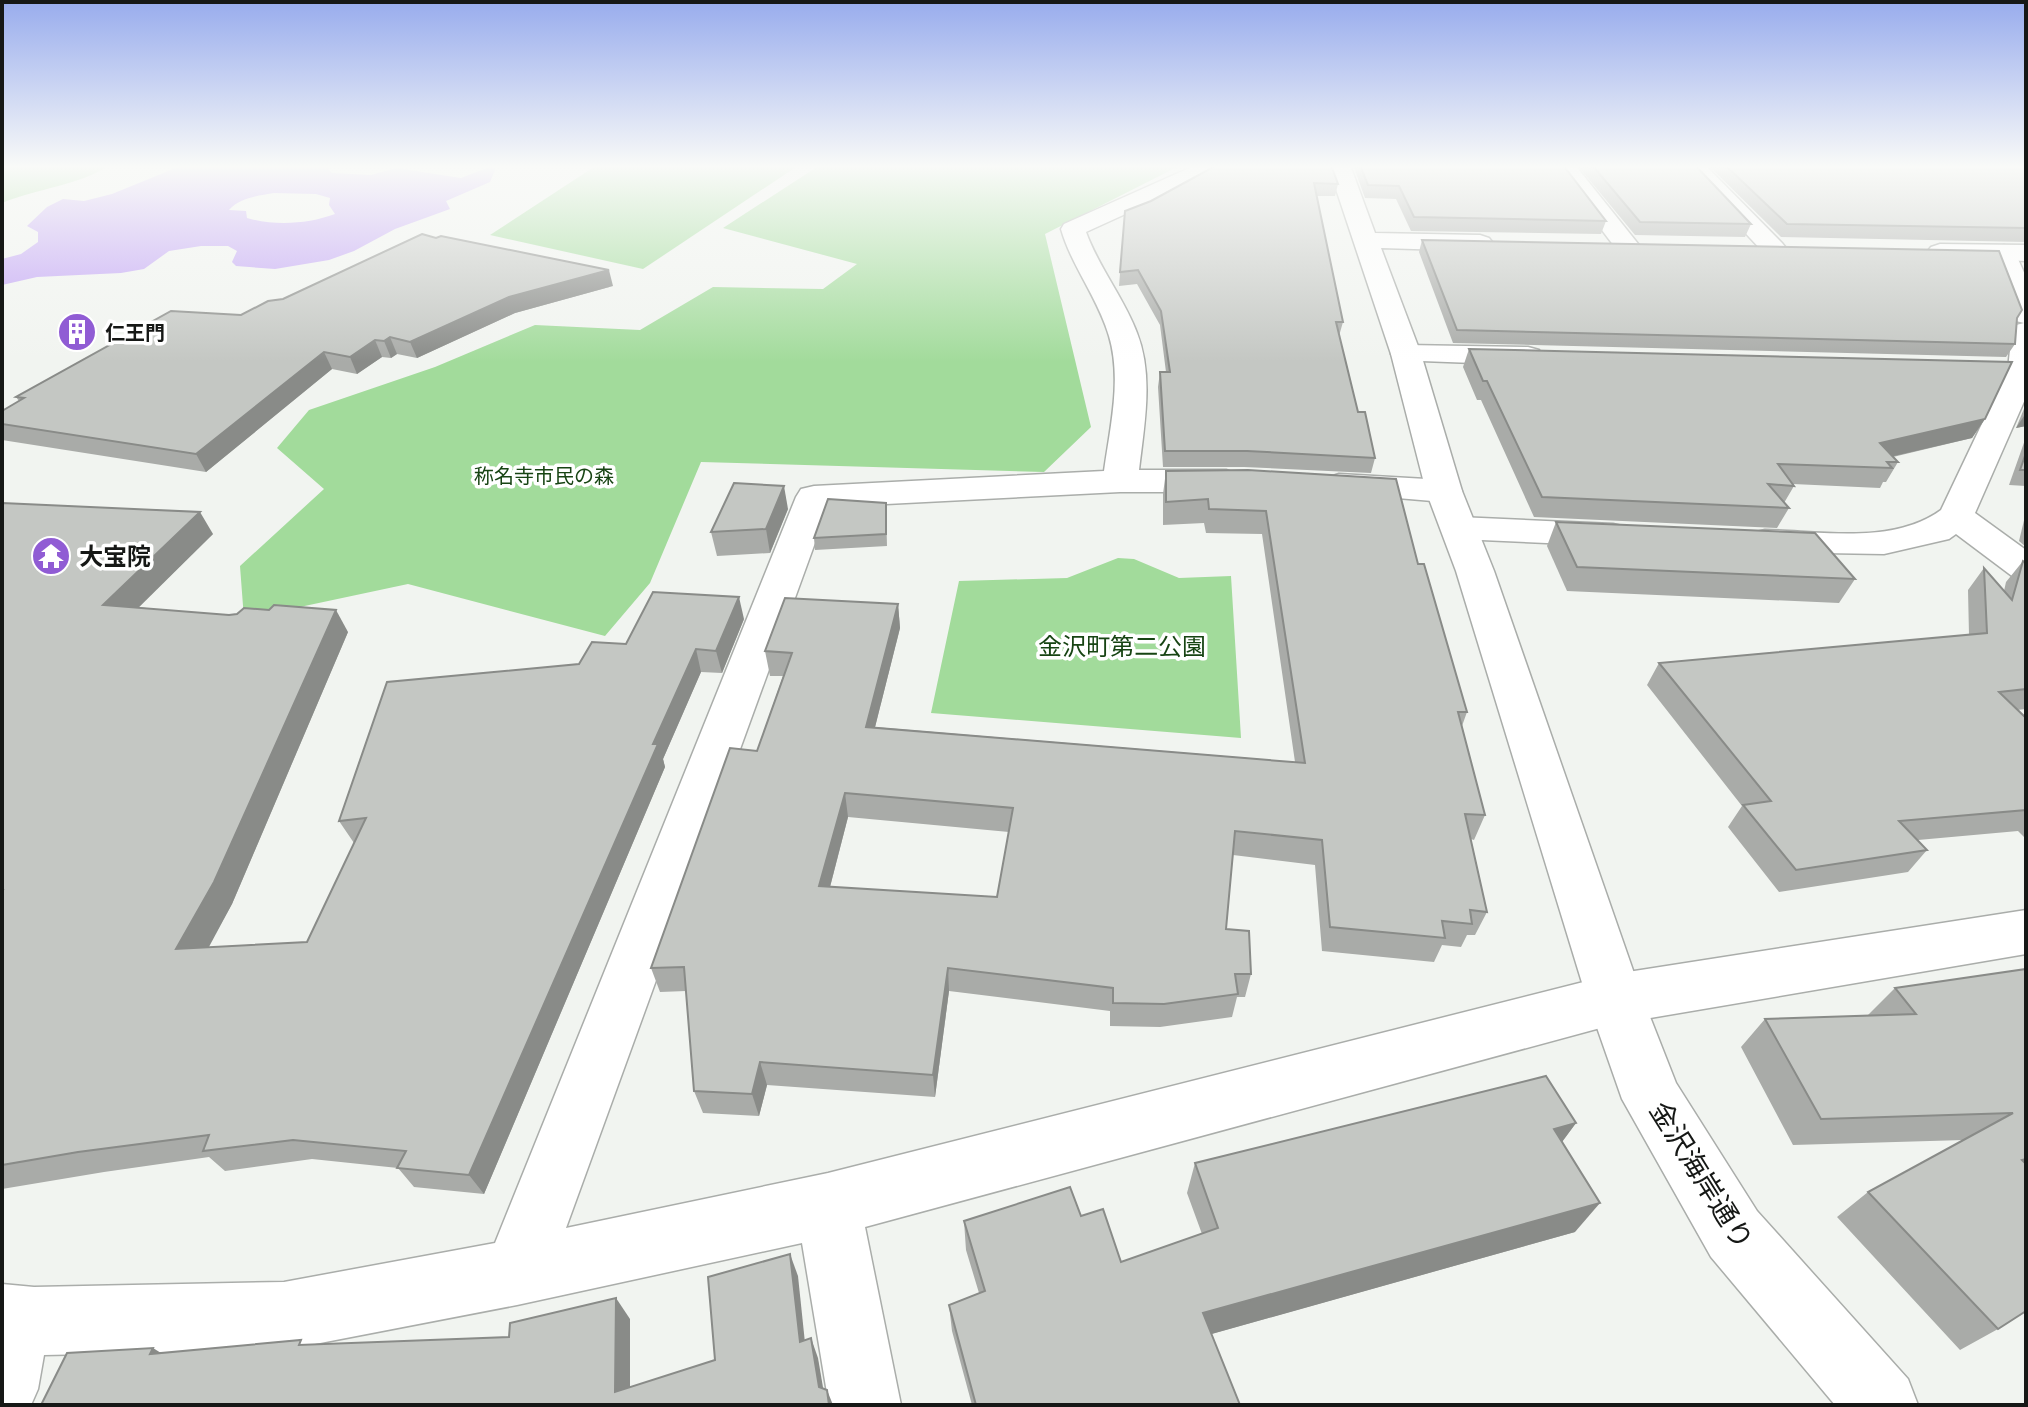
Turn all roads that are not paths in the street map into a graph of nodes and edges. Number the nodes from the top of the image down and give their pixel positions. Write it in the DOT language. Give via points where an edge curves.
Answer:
graph roads {
  1 [pos="1073,231"];
  2 [pos="1362,231"];
  3 [pos="1615,231"];
  4 [pos="1756,231"];
  5 [pos="1365,240"];
  6 [pos="1503,243"];
  7 [pos="1595,245"];
  8 [pos="1626,245"];
  9 [pos="1655,246"];
  10 [pos="1743,248"];
  11 [pos="1773,248"];
  12 [pos="1804,249"];
  13 [pos="1912,251"];
  14 [pos="2015,253"];
  15 [pos="2026,315"];
  16 [pos="2026,331"];
  17 [pos="1406,354"];
  18 [pos="1556,357"];
  19 [pos="1120,481"];
  20 [pos="1259,481"];
  21 [pos="1306,484"];
  22 [pos="1452,510"];
  23 [pos="1956,516"];
  24 [pos="1649,536"];
  25 [pos="1728,540"];
  26 [pos="2026,568"];
  27 [pos="2020,939"];
  28 [pos="1615,999"];
  29 [pos="828,1205"];
  30 [pos="517,1272"];
  31 [pos="9,1318"];
  32 [pos="2,1389"];
  33 [pos="865,1405"];
  34 [pos="1882,1405"];
  1 -- 19 [label="street" via="1080,256 1124,336 1130,393"];
  2 -- 5 [label="street, 金沢海岸通り"];
  3 -- 8 [label="street"];
  4 -- 11 [label="street"];
  5 -- 6 [label="street"];
  5 -- 17 [label="street, 金沢海岸通り"];
  7 -- 8 [label="street"];
  8 -- 9 [label="street"];
  10 -- 11 [label="street"];
  11 -- 12 [label="street"];
  13 -- 14 [label="street"];
  14 -- 15 [label="street"];
  16 -- 23 [label="street"];
  17 -- 18 [label="street"];
  17 -- 22 [label="street, 金沢海岸通り"];
  19 -- 20 [label="street"];
  19 -- 30 [label="street" via="814,497"];
  21 -- 22 [label="street"];
  22 -- 24 [label="street"];
  22 -- 28 [label="street, 金沢海岸通り"];
  23 -- 25 [label="street" via="1936,531 1884,543"];
  23 -- 26 [label="street"];
  27 -- 28 [label="street"];
  28 -- 29 [label="street"];
  28 -- 34 [label="street, 金沢海岸通り" via="1652,1099 1734,1234"];
  29 -- 30 [label="street"];
  29 -- 33 [label="street"];
  30 -- 31 [label="street" via="284,1316"];
  31 -- 32 [label="street"];
}
